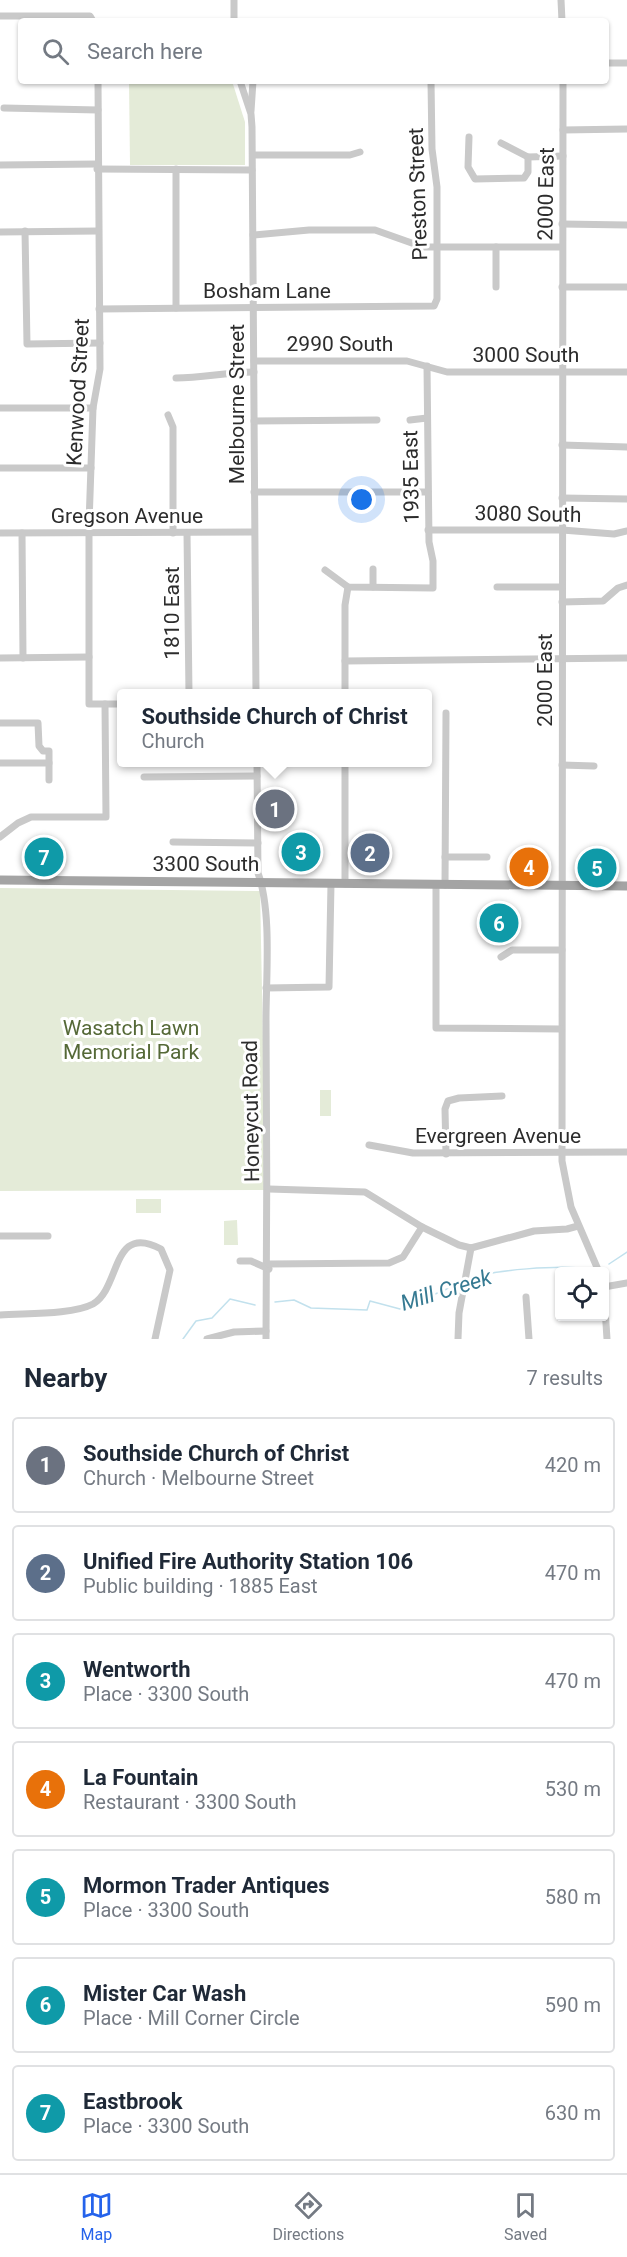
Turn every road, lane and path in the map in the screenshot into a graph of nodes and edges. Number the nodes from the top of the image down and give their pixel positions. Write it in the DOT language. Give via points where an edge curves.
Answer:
graph roads {
  1 [pos="234,0"];
  2 [pos="561,0"];
  3 [pos="0,16"];
  4 [pos="61,18"];
  5 [pos="234,18"];
  6 [pos="562,18"];
  7 [pos="609,63"];
  8 [pos="627,63"];
  9 [pos="98,84"];
  10 [pos="241,84"];
  11 [pos="253,84"];
  12 [pos="431,84"];
  13 [pos="562,84"];
  14 [pos="4,108"];
  15 [pos="98,110"];
  16 [pos="251,114"];
  17 [pos="627,129"];
  18 [pos="563,130"];
  19 [pos="469,137"];
  20 [pos="501,143"];
  21 [pos="360,152"];
  22 [pos="253,155"];
  23 [pos="563,156"];
  24 [pos="528,157"];
  25 [pos="0,165"];
  26 [pos="97,167"];
  27 [pos="176,169"];
  28 [pos="252,170"];
  29 [pos="562,224"];
  30 [pos="627,225"];
  31 [pos="25,231"];
  32 [pos="98,231"];
  33 [pos="0,232"];
  34 [pos="253,235"];
  35 [pos="437,247"];
  36 [pos="496,247"];
  37 [pos="562,247"];
  38 [pos="496,287"];
  39 [pos="562,287"];
  40 [pos="627,287"];
  41 [pos="434,306"];
  42 [pos="254,307"];
  43 [pos="176,308"];
  44 [pos="99,309"];
  45 [pos="100,343"];
  46 [pos="254,361"];
  47 [pos="427,366"];
  48 [pos="254,372"];
  49 [pos="627,372"];
  50 [pos="562,373"];
  51 [pos="176,378"];
  52 [pos="0,408"];
  53 [pos="93,408"];
  54 [pos="168,415"];
  55 [pos="428,418"];
  56 [pos="377,420"];
  57 [pos="410,420"];
  58 [pos="254,421"];
  59 [pos="562,445"];
  60 [pos="627,447"];
  61 [pos="0,468"];
  62 [pos="91,468"];
  63 [pos="254,492"];
  64 [pos="428,492"];
  65 [pos="562,498"];
  66 [pos="627,499"];
  67 [pos="428,530"];
  68 [pos="562,530"];
  69 [pos="627,531"];
  70 [pos="254,532"];
  71 [pos="0,533"];
  72 [pos="22,533"];
  73 [pos="89,533"];
  74 [pos="174,533"];
  75 [pos="188,533"];
  76 [pos="373,569"];
  77 [pos="325,570"];
  78 [pos="627,585"];
  79 [pos="348,587"];
  80 [pos="497,587"];
  81 [pos="562,587"];
  82 [pos="373,588"];
  83 [pos="562,602"];
  84 [pos="89,657"];
  85 [pos="0,658"];
  86 [pos="23,658"];
  87 [pos="627,658"];
  88 [pos="562,660"];
  89 [pos="345,661"];
  90 [pos="189,689"];
  91 [pos="256,689"];
  92 [pos="345,689"];
  93 [pos="105,704"];
  94 [pos="117,704"];
  95 [pos="446,712"];
  96 [pos="0,723"];
  97 [pos="0,763"];
  98 [pos="49,763"];
  99 [pos="562,765"];
  100 [pos="594,766"];
  101 [pos="257,767"];
  102 [pos="345,767"];
  103 [pos="257,776"];
  104 [pos="144,777"];
  105 [pos="49,780"];
  106 [pos="0,837"];
  107 [pos="173,842"];
  108 [pos="258,843"];
  109 [pos="445,857"];
  110 [pos="488,857"];
  111 [pos="0,880"];
  112 [pos="261,882"];
  113 [pos="332,884"];
  114 [pos="345,884"];
  115 [pos="440,885"];
  116 [pos="562,886"];
  117 [pos="627,886"];
  118 [pos="562,950"];
  119 [pos="501,957"];
  120 [pos="266,988"];
  121 [pos="561,1029"];
  122 [pos="502,1096"];
  123 [pos="369,1145"];
  124 [pos="627,1152"];
  125 [pos="562,1153"];
  126 [pos="446,1154"];
  127 [pos="269,1189"];
  128 [pos="578,1226"];
  129 [pos="423,1227"];
  130 [pos="0,1236"];
  131 [pos="48,1236"];
  132 [pos="471,1248"];
  133 [pos="240,1261"];
  134 [pos="269,1267"];
  135 [pos="597,1267"];
  136 [pos="627,1283"];
  137 [pos="609,1288"];
  138 [pos="526,1298"];
  139 [pos="0,1316"];
  140 [pos="606,1321"];
  141 [pos="266,1335"];
  142 [pos="155,1339"];
  143 [pos="207,1339"];
  144 [pos="458,1339"];
  145 [pos="529,1339"];
  146 [pos="607,1339"];
  1 -- 5 [label="street"];
  2 -- 6 [label="street"];
  3 -- 4 [label="street"];
  7 -- 8 [label="street"];
  9 -- 15 [label="street, Kenwood Street"];
  10 -- 16 [label="street, Melbourne Street"];
  11 -- 16 [label="street, Melbourne Street"];
  12 -- 35 [label="street, Preston Street"];
  13 -- 18 [label="street, 2000 East"];
  14 -- 15 [label="street"];
  15 -- 26 [label="street, Kenwood Street"];
  16 -- 22 [label="street, Melbourne Street"];
  17 -- 18 [label="street"];
  18 -- 23 [label="street, 2000 East"];
  19 -- 24 [label="street" via="468,167 471,176 478,179 524,178"];
  20 -- 24 [label="street"];
  21 -- 22 [label="street"];
  22 -- 28 [label="street, Melbourne Street"];
  23 -- 24 [label="street"];
  23 -- 29 [label="street, 2000 East"];
  25 -- 26 [label="street"];
  26 -- 27 [label="street"];
  26 -- 32 [label="street, Kenwood Street"];
  27 -- 28 [label="street"];
  27 -- 43 [label="street"];
  28 -- 34 [label="street, Melbourne Street"];
  29 -- 30 [label="street"];
  29 -- 37 [label="street, 2000 East"];
  31 -- 32 [label="street"];
  31 -- 33 [label="street"];
  31 -- 45 [label="street" via="27,344"];
  32 -- 44 [label="street, Kenwood Street"];
  34 -- 35 [label="street" via="375,230 412,245"];
  34 -- 42 [label="street, Melbourne Street"];
  35 -- 36 [label="street"];
  35 -- 41 [label="street, Preston Street"];
  36 -- 37 [label="street"];
  36 -- 38 [label="street"];
  37 -- 39 [label="street, 2000 East"];
  39 -- 40 [label="street"];
  39 -- 50 [label="street, 2000 East"];
  41 -- 42 [label="street, Bosham Lane"];
  42 -- 43 [label="street, Bosham Lane"];
  42 -- 46 [label="street, Melbourne Street"];
  43 -- 44 [label="street, Bosham Lane"];
  44 -- 45 [label="street, Kenwood Street"];
  45 -- 53 [label="street, Kenwood Street" via="100,379"];
  46 -- 47 [label="street, 2990 South" via="407,361"];
  46 -- 48 [label="street, Melbourne Street"];
  47 -- 50 [label="street, 3000 South" via="447,372"];
  47 -- 55 [label="street, 1935 East"];
  48 -- 51 [label="street"];
  48 -- 58 [label="street, Melbourne Street"];
  49 -- 50 [label="street, 3000 South"];
  50 -- 59 [label="street, 2000 East"];
  52 -- 53 [label="street"];
  53 -- 62 [label="street, Kenwood Street"];
  54 -- 74 [label="street" via="173,427"];
  55 -- 57 [label="street"];
  55 -- 64 [label="street, 1935 East"];
  56 -- 58 [label="street"];
  58 -- 63 [label="street, Melbourne Street"];
  59 -- 60 [label="street"];
  59 -- 65 [label="street, 2000 East"];
  61 -- 62 [label="street"];
  62 -- 73 [label="street, Kenwood Street"];
  63 -- 64 [label="street"];
  63 -- 70 [label="street, Melbourne Street"];
  64 -- 67 [label="street, 1935 East"];
  65 -- 66 [label="street"];
  65 -- 68 [label="street, 2000 East"];
  67 -- 68 [label="street, 3080 South"];
  67 -- 82 [label="street, 1935 East" via="434,588"];
  68 -- 69 [label="street, 3080 South" via="614,534"];
  68 -- 81 [label="street, 2000 East"];
  70 -- 75 [label="street, Gregson Avenue"];
  70 -- 91 [label="street, Melbourne Street"];
  71 -- 72 [label="street, Gregson Avenue"];
  72 -- 73 [label="street, Gregson Avenue"];
  72 -- 86 [label="street"];
  73 -- 74 [label="street, Gregson Avenue"];
  73 -- 84 [label="street, Kenwood Street"];
  74 -- 75 [label="street, Gregson Avenue"];
  75 -- 90 [label="street, 1810 East"];
  76 -- 82 [label="street"];
  77 -- 79 [label="street"];
  78 -- 83 [label="street" via="603,601"];
  79 -- 82 [label="street"];
  79 -- 89 [label="street"];
  80 -- 81 [label="street"];
  81 -- 83 [label="street, 2000 East"];
  83 -- 88 [label="street, 2000 East"];
  84 -- 86 [label="street"];
  84 -- 93 [label="street, Kenwood Street" via="89,704"];
  85 -- 86 [label="street"];
  87 -- 88 [label="street"];
  88 -- 89 [label="street"];
  88 -- 99 [label="street, 2000 East"];
  89 -- 92 [label="street"];
  93 -- 94 [label="street"];
  93 -- 106 [label="street" via="106,817 31,818"];
  95 -- 109 [label="street"];
  96 -- 98 [label="street" via="38,723 39,746 49,751"];
  97 -- 98 [label="street"];
  98 -- 105 [label="street"];
  99 -- 100 [label="street"];
  99 -- 116 [label="street, 2000 East"];
  101 -- 103 [label="street"];
  102 -- 114 [label="street"];
  103 -- 104 [label="street"];
  103 -- 108 [label="street"];
  107 -- 108 [label="street"];
  108 -- 112 [label="street"];
  109 -- 110 [label="street"];
  109 -- 115 [label="street"];
  111 -- 112 [label="main road, 3300 South"];
  112 -- 113 [label="main road, 3300 South"];
  112 -- 120 [label="street, Honeycut Road"];
  113 -- 114 [label="main road, 3300 South"];
  113 -- 120 [label="street" via="329,987"];
  114 -- 115 [label="main road, 3300 South"];
  115 -- 116 [label="main road, 3300 South"];
  115 -- 121 [label="street" via="436,1028"];
  116 -- 117 [label="main road, 3300 South"];
  116 -- 118 [label="street, 2000 East"];
  118 -- 119 [label="street" via="512,950"];
  118 -- 121 [label="street, 2000 East"];
  120 -- 127 [label="street, Honeycut Road"];
  121 -- 125 [label="street, 2000 East"];
  122 -- 126 [label="street" via="448,1101"];
  123 -- 126 [label="street, Evergreen Avenue" via="405,1153"];
  124 -- 125 [label="street, Evergreen Avenue"];
  125 -- 126 [label="street, Evergreen Avenue"];
  125 -- 128 [label="street, 2000 East" via="567,1193"];
  127 -- 129 [label="street" via="365,1192"];
  127 -- 134 [label="street, Honeycut Road"];
  128 -- 132 [label="street" via="523,1233"];
  128 -- 135 [label="street, 2000 East"];
  129 -- 132 [label="street"];
  129 -- 134 [label="street" via="406,1253 389,1263"];
  130 -- 131 [label="street"];
  132 -- 144 [label="street"];
  133 -- 134 [label="street"];
  134 -- 141 [label="street, Honeycut Road"];
  136 -- 137 [label="street"];
  138 -- 145 [label="street"];
  139 -- 142 [label="street" via="90,1305 104,1293 126,1249 139,1243 152,1244 166,1256 170,1270"];
  140 -- 146 [label="street"];
  141 -- 143 [label="street" via="234,1332"];
}
